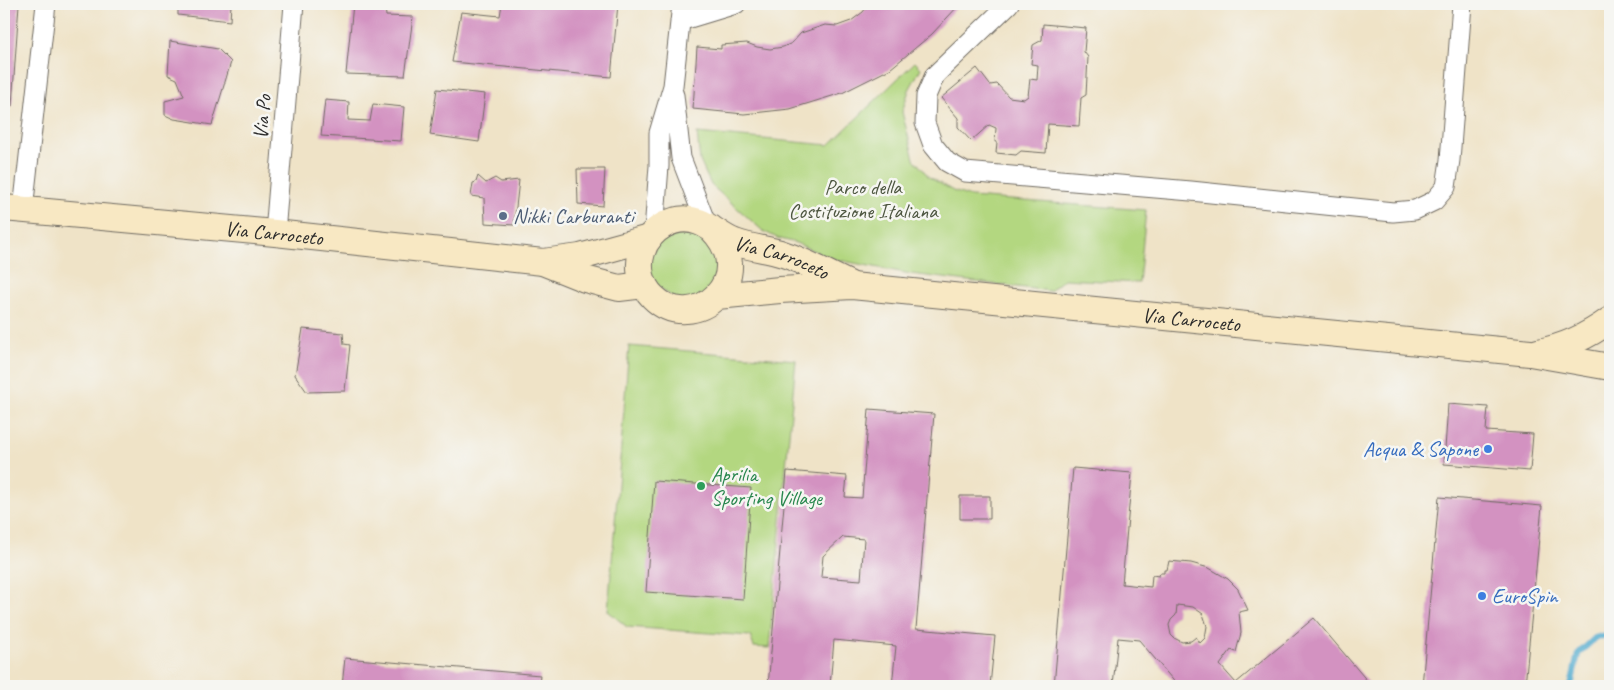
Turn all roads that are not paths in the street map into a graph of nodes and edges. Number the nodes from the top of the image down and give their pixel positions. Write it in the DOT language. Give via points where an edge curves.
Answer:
graph roads {
  1 [pos="46,4"];
  2 [pos="294,4"];
  3 [pos="736,4"];
  4 [pos="1009,4"];
  5 [pos="1462,4"];
  6 [pos="681,12"];
  7 [pos="673,86"];
  8 [pos="14,209"];
  9 [pos="709,227"];
  10 [pos="275,234"];
  11 [pos="652,234"];
  12 [pos="543,262"];
  13 [pos="644,284"];
  14 [pos="852,286"];
  15 [pos="717,296"];
  16 [pos="1610,320"];
  17 [pos="1530,353"];
  18 [pos="1610,367"];
  1 -- 8 [label="street"];
  2 -- 10 [label="street, Via Po"];
  3 -- 6 [label="street"];
  4 -- 5 [label="street" via="935,75 926,96 925,123 933,145 947,162 965,172 1393,212 1415,210 1434,201 1446,187"];
  6 -- 7 [label="street"];
  7 -- 9 [label="street" via="681,158"];
  7 -- 11 [label="street" via="659,133"];
  8 -- 10 [label="street, Via Carroceto"];
  9 -- 11 [label="street, Via Carroceto" via="697,221 682,220 671,222"];
  9 -- 14 [label="street, Via Carroceto" via="734,242 784,254"];
  9 -- 15 [label="street, Via Carroceto" via="727,248 730,265 727,282"];
  10 -- 12 [label="street, Via Carroceto"];
  11 -- 12 [label="street, Via Carroceto" via="580,257"];
  11 -- 13 [label="street" via="644,246 640,264"];
  12 -- 13 [label="street, Via Carroceto" via="618,288"];
  13 -- 15 [label="street, Via Carroceto" via="653,297 679,309 704,306"];
  14 -- 15 [label="street, Via Carroceto"];
  14 -- 17 [label="street, Via Carroceto"];
  16 -- 17 [label="street, Via Carroceto" via="1579,340"];
  17 -- 18 [label="street, Via Carroceto"];
}
